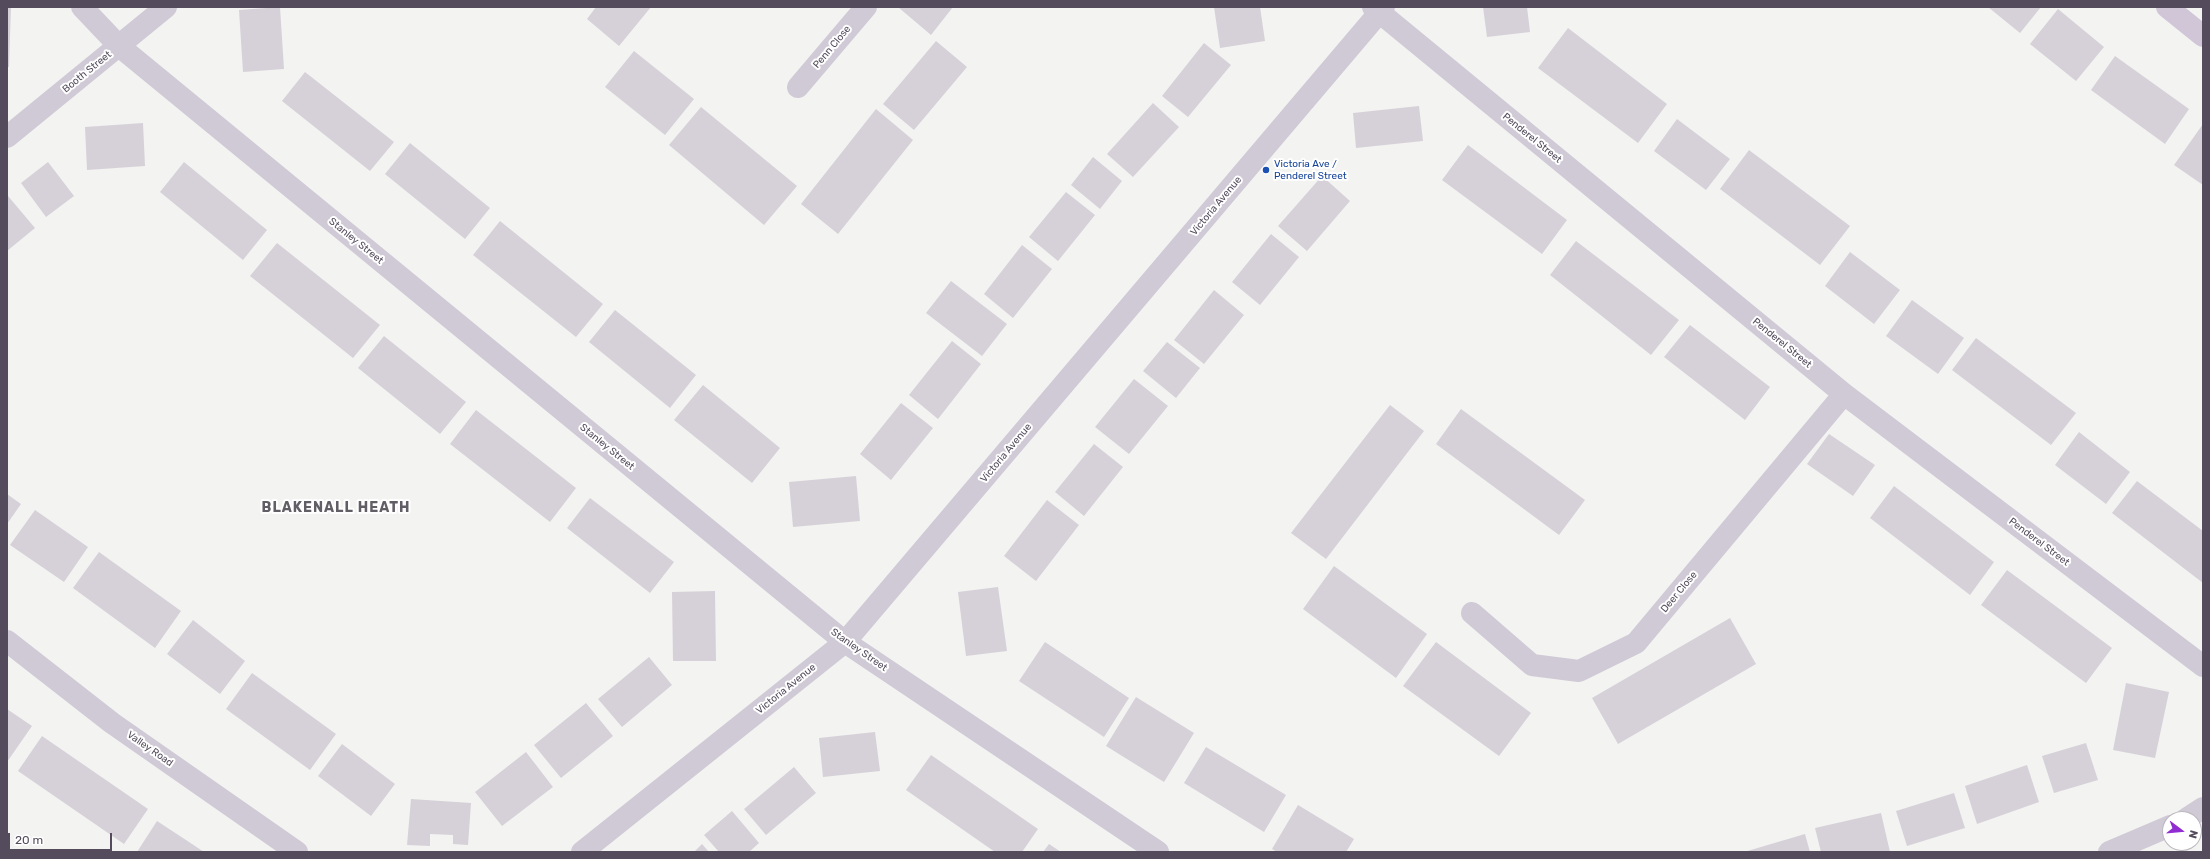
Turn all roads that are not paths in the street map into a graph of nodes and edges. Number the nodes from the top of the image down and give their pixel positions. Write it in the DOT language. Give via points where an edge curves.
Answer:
graph roads {
  1 [pos="82,7"];
  2 [pos="166,7"];
  3 [pos="866,7"];
  4 [pos="2167,7"];
  5 [pos="1379,9"];
  6 [pos="2203,36"];
  7 [pos="119,46"];
  8 [pos="798,87"];
  9 [pos="7,137"];
  10 [pos="1844,394"];
  11 [pos="1472,613"];
  12 [pos="7,641"];
  13 [pos="845,642"];
  14 [pos="2203,666"];
  15 [pos="2162,829"];
  16 [pos="297,852"];
  17 [pos="582,852"];
  18 [pos="1158,852"];
  19 [pos="2109,852"];
  1 -- 7 [label="street, Stanley Street"];
  2 -- 7 [label="street, Booth Street"];
  3 -- 8 [label="street, Penn Close"];
  4 -- 6 [label="street"];
  5 -- 10 [label="street, Penderel Street"];
  5 -- 13 [label="street, Victoria Avenue"];
  7 -- 9 [label="street, Booth Street"];
  7 -- 13 [label="street, Stanley Street"];
  10 -- 11 [label="street, Deer Close" via="1636,643 1579,671 1532,665"];
  10 -- 14 [label="street, Penderel Street"];
  12 -- 16 [label="street, Valley Road" via="112,723"];
  13 -- 17 [label="street, Victoria Avenue"];
  13 -- 18 [label="street, Stanley Street"];
  15 -- 19 [label="street"];
}
